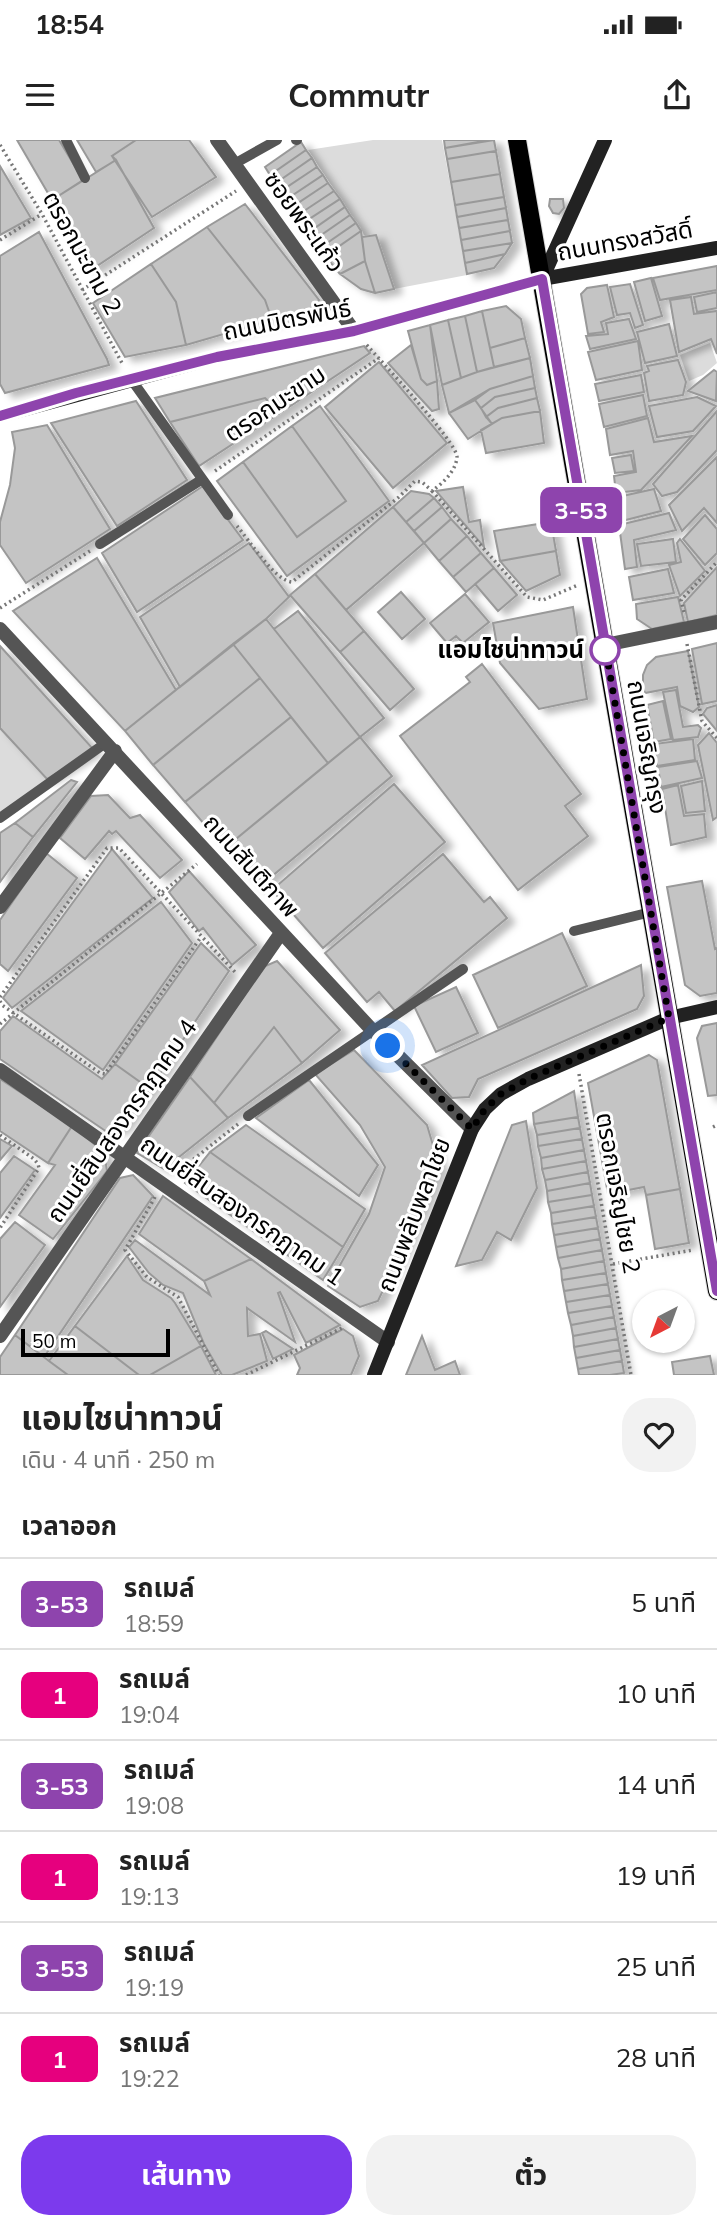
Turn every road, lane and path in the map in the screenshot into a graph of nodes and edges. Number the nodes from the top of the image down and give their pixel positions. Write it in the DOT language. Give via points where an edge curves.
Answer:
graph roads {
  1 [pos="66,140"];
  2 [pos="217,140"];
  3 [pos="276,140"];
  4 [pos="517,140"];
  5 [pos="605,140"];
  6 [pos="0,145"];
  7 [pos="234,164"];
  8 [pos="85,177"];
  9 [pos="248,183"];
  10 [pos="42,214"];
  11 [pos="0,240"];
  12 [pos="717,248"];
  13 [pos="542,279"];
  14 [pos="82,290"];
  15 [pos="354,331"];
  16 [pos="131,379"];
  17 [pos="0,416"];
  18 [pos="201,480"];
  19 [pos="432,491"];
  20 [pos="228,515"];
  21 [pos="100,544"];
  22 [pos="717,562"];
  23 [pos="593,579"];
  24 [pos="0,608"];
  25 [pos="717,622"];
  26 [pos="685,628"];
  27 [pos="0,629"];
  28 [pos="605,645"];
  29 [pos="717,738"];
  30 [pos="111,747"];
  31 [pos="0,818"];
  32 [pos="209,854"];
  33 [pos="161,892"];
  34 [pos="0,907"];
  35 [pos="651,912"];
  36 [pos="574,931"];
  37 [pos="281,933"];
  38 [pos="201,937"];
  39 [pos="463,969"];
  40 [pos="247,983"];
  41 [pos="0,999"];
  42 [pos="717,1007"];
  43 [pos="13,1012"];
  44 [pos="669,1018"];
  45 [pos="0,1024"];
  46 [pos="372,1030"];
  47 [pos="576,1058"];
  48 [pos="0,1070"];
  49 [pos="248,1116"];
  50 [pos="472,1129"];
  51 [pos="0,1135"];
  52 [pos="124,1156"];
  53 [pos="163,1184"];
  54 [pos="0,1228"];
  55 [pos="709,1248"];
  56 [pos="612,1264"];
  57 [pos="717,1291"];
  58 [pos="358,1321"];
  59 [pos="0,1336"];
  60 [pos="388,1342"];
  61 [pos="219,1375"];
  62 [pos="246,1375"];
  63 [pos="374,1375"];
  64 [pos="631,1375"];
  1 -- 8 [label="lane"];
  2 -- 7 [label="street, ซอยพระแก้ว"];
  3 -- 7 [label="lane"];
  4 -- 13 [label="main road, ถนนเจริญกรุง"];
  5 -- 13 [label="street"];
  6 -- 10 [label="path, ตรอกมะขาม 2"];
  7 -- 9 [label="street, ซอยพระแก้ว"];
  9 -- 14 [label="path"];
  9 -- 15 [label="street, ซอยพระแก้ว"];
  10 -- 11 [label="path"];
  10 -- 14 [label="path, ตรอกมะขาม 2"];
  12 -- 13 [label="street, ถนนทรงสวัสดิ์"];
  13 -- 15 [label="street, ถนนมิตรพันธ์"];
  13 -- 23 [label="main road, ถนนเจริญกรุง"];
  14 -- 16 [label="path, ตรอกมะขาม 2"];
  15 -- 16 [label="street, ถนนมิตรพันธ์"];
  16 -- 17 [label="street, ถนนมิตรพันธ์"];
  16 -- 18 [label="lane"];
  18 -- 19 [label="path, ตรอกมะขาม" via="379,358 456,452 453,469"];
  18 -- 20 [label="lane"];
  18 -- 21 [label="lane"];
  19 -- 20 [label="path" via="415,481 292,582 276,575"];
  19 -- 23 [label="path" via="527,597 543,600"];
  21 -- 24 [label="path"];
  22 -- 26 [label="path" via="681,600"];
  23 -- 28 [label="main road, ถนนเจริญกรุง"];
  25 -- 26 [label="street"];
  26 -- 28 [label="street"];
  26 -- 29 [label="path" via="702,721"];
  27 -- 30 [label="street, ถนนสันติภาพ"];
  28 -- 35 [label="main road, ถนนเจริญกรุง"];
  30 -- 31 [label="lane"];
  30 -- 32 [label="street, ถนนสันติภาพ"];
  30 -- 34 [label="street"];
  32 -- 33 [label="path"];
  32 -- 37 [label="street, ถนนสันติภาพ"];
  33 -- 38 [label="path"];
  33 -- 41 [label="path" via="119,848 107,848"];
  33 -- 43 [label="path"];
  35 -- 36 [label="lane"];
  35 -- 44 [label="main road, ถนนเจริญกรุง"];
  37 -- 40 [label="street, ถนนยี่สิบสองกรกฎาคม 4"];
  37 -- 46 [label="street, ถนนสันติภาพ"];
  38 -- 40 [label="path"];
  38 -- 43 [label="path" via="104,1074"];
  39 -- 46 [label="lane"];
  40 -- 52 [label="street, ถนนยี่สิบสองกรกฎาคม 4"];
  41 -- 43 [label="path"];
  42 -- 44 [label="street, ถนนพลับพลาไชย"];
  43 -- 45 [label="path"];
  44 -- 47 [label="street, ถนนพลับพลาไชย"];
  44 -- 55 [label="main road, ถนนเจริญกรุง"];
  46 -- 49 [label="lane"];
  46 -- 50 [label="street, ถนนสันติภาพ"];
  47 -- 50 [label="street, ถนนพลับพลาไชย" via="501,1094"];
  47 -- 56 [label="path, ตรอกเจริญไชย 2"];
  48 -- 52 [label="street, ถนนยี่สิบสองกรกฎาคม 1"];
  49 -- 53 [label="path"];
  50 -- 60 [label="street, ถนนพลับพลาไชย"];
  51 -- 54 [label="path" via="34,1159 39,1168"];
  52 -- 53 [label="street, ถนนยี่สิบสองกรกฎาคม 1"];
  52 -- 59 [label="street, ถนนยี่สิบสองกรกฎาคม 4"];
  53 -- 58 [label="street, ถนนยี่สิบสองกรกฎาคม 1"];
  53 -- 61 [label="path" via="125,1250 147,1277 178,1297"];
  55 -- 56 [label="path"];
  55 -- 57 [label="main road, ถนนเจริญกรุง"];
  56 -- 64 [label="path, ตรอกเจริญไชย 2"];
  58 -- 60 [label="street, ถนนยี่สิบสองกรกฎาคม 1"];
  58 -- 62 [label="path"];
  60 -- 63 [label="street, ถนนพลับพลาไชย"];
}
